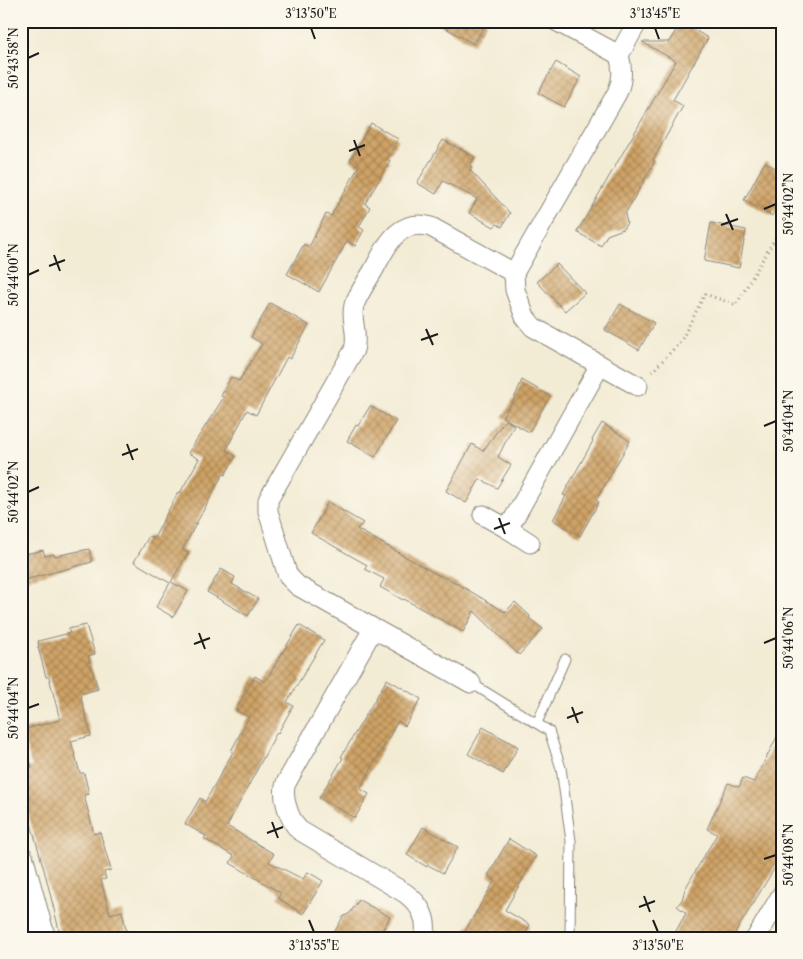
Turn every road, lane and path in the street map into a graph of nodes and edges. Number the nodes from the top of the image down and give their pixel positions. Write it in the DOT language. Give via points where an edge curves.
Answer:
graph roads {
  1 [pos="556,21"];
  2 [pos="638,21"];
  3 [pos="619,55"];
  4 [pos="782,234"];
  5 [pos="514,272"];
  6 [pos="600,365"];
  7 [pos="638,386"];
  8 [pos="483,515"];
  9 [pos="508,529"];
  10 [pos="530,543"];
  11 [pos="373,629"];
  12 [pos="565,659"];
  13 [pos="471,683"];
  14 [pos="537,723"];
  15 [pos="21,858"];
  16 [pos="782,894"];
  17 [pos="42,938"];
  18 [pos="424,938"];
  19 [pos="570,938"];
  20 [pos="756,938"];
  1 -- 3 [label="street"];
  2 -- 3 [label="street"];
  3 -- 5 [label="street" via="622,78 617,93"];
  4 -- 7 [label="path" via="777,235 736,306 704,294 681,341"];
  5 -- 6 [label="street" via="515,290 533,327"];
  5 -- 11 [label="street" via="432,227 412,226 394,236 354,305 354,350 268,500 268,510 290,578 298,586"];
  6 -- 7 [label="street"];
  6 -- 9 [label="street"];
  8 -- 9 [label="street"];
  9 -- 10 [label="street"];
  11 -- 13 [label="street"];
  11 -- 18 [label="street" via="286,783 285,798 299,830 416,902 424,917"];
  12 -- 14 [label="lane"];
  13 -- 14 [label="lane"];
  14 -- 19 [label="lane" via="549,731 561,768 571,840"];
  15 -- 17 [label="street"];
  16 -- 20 [label="street"];
}
